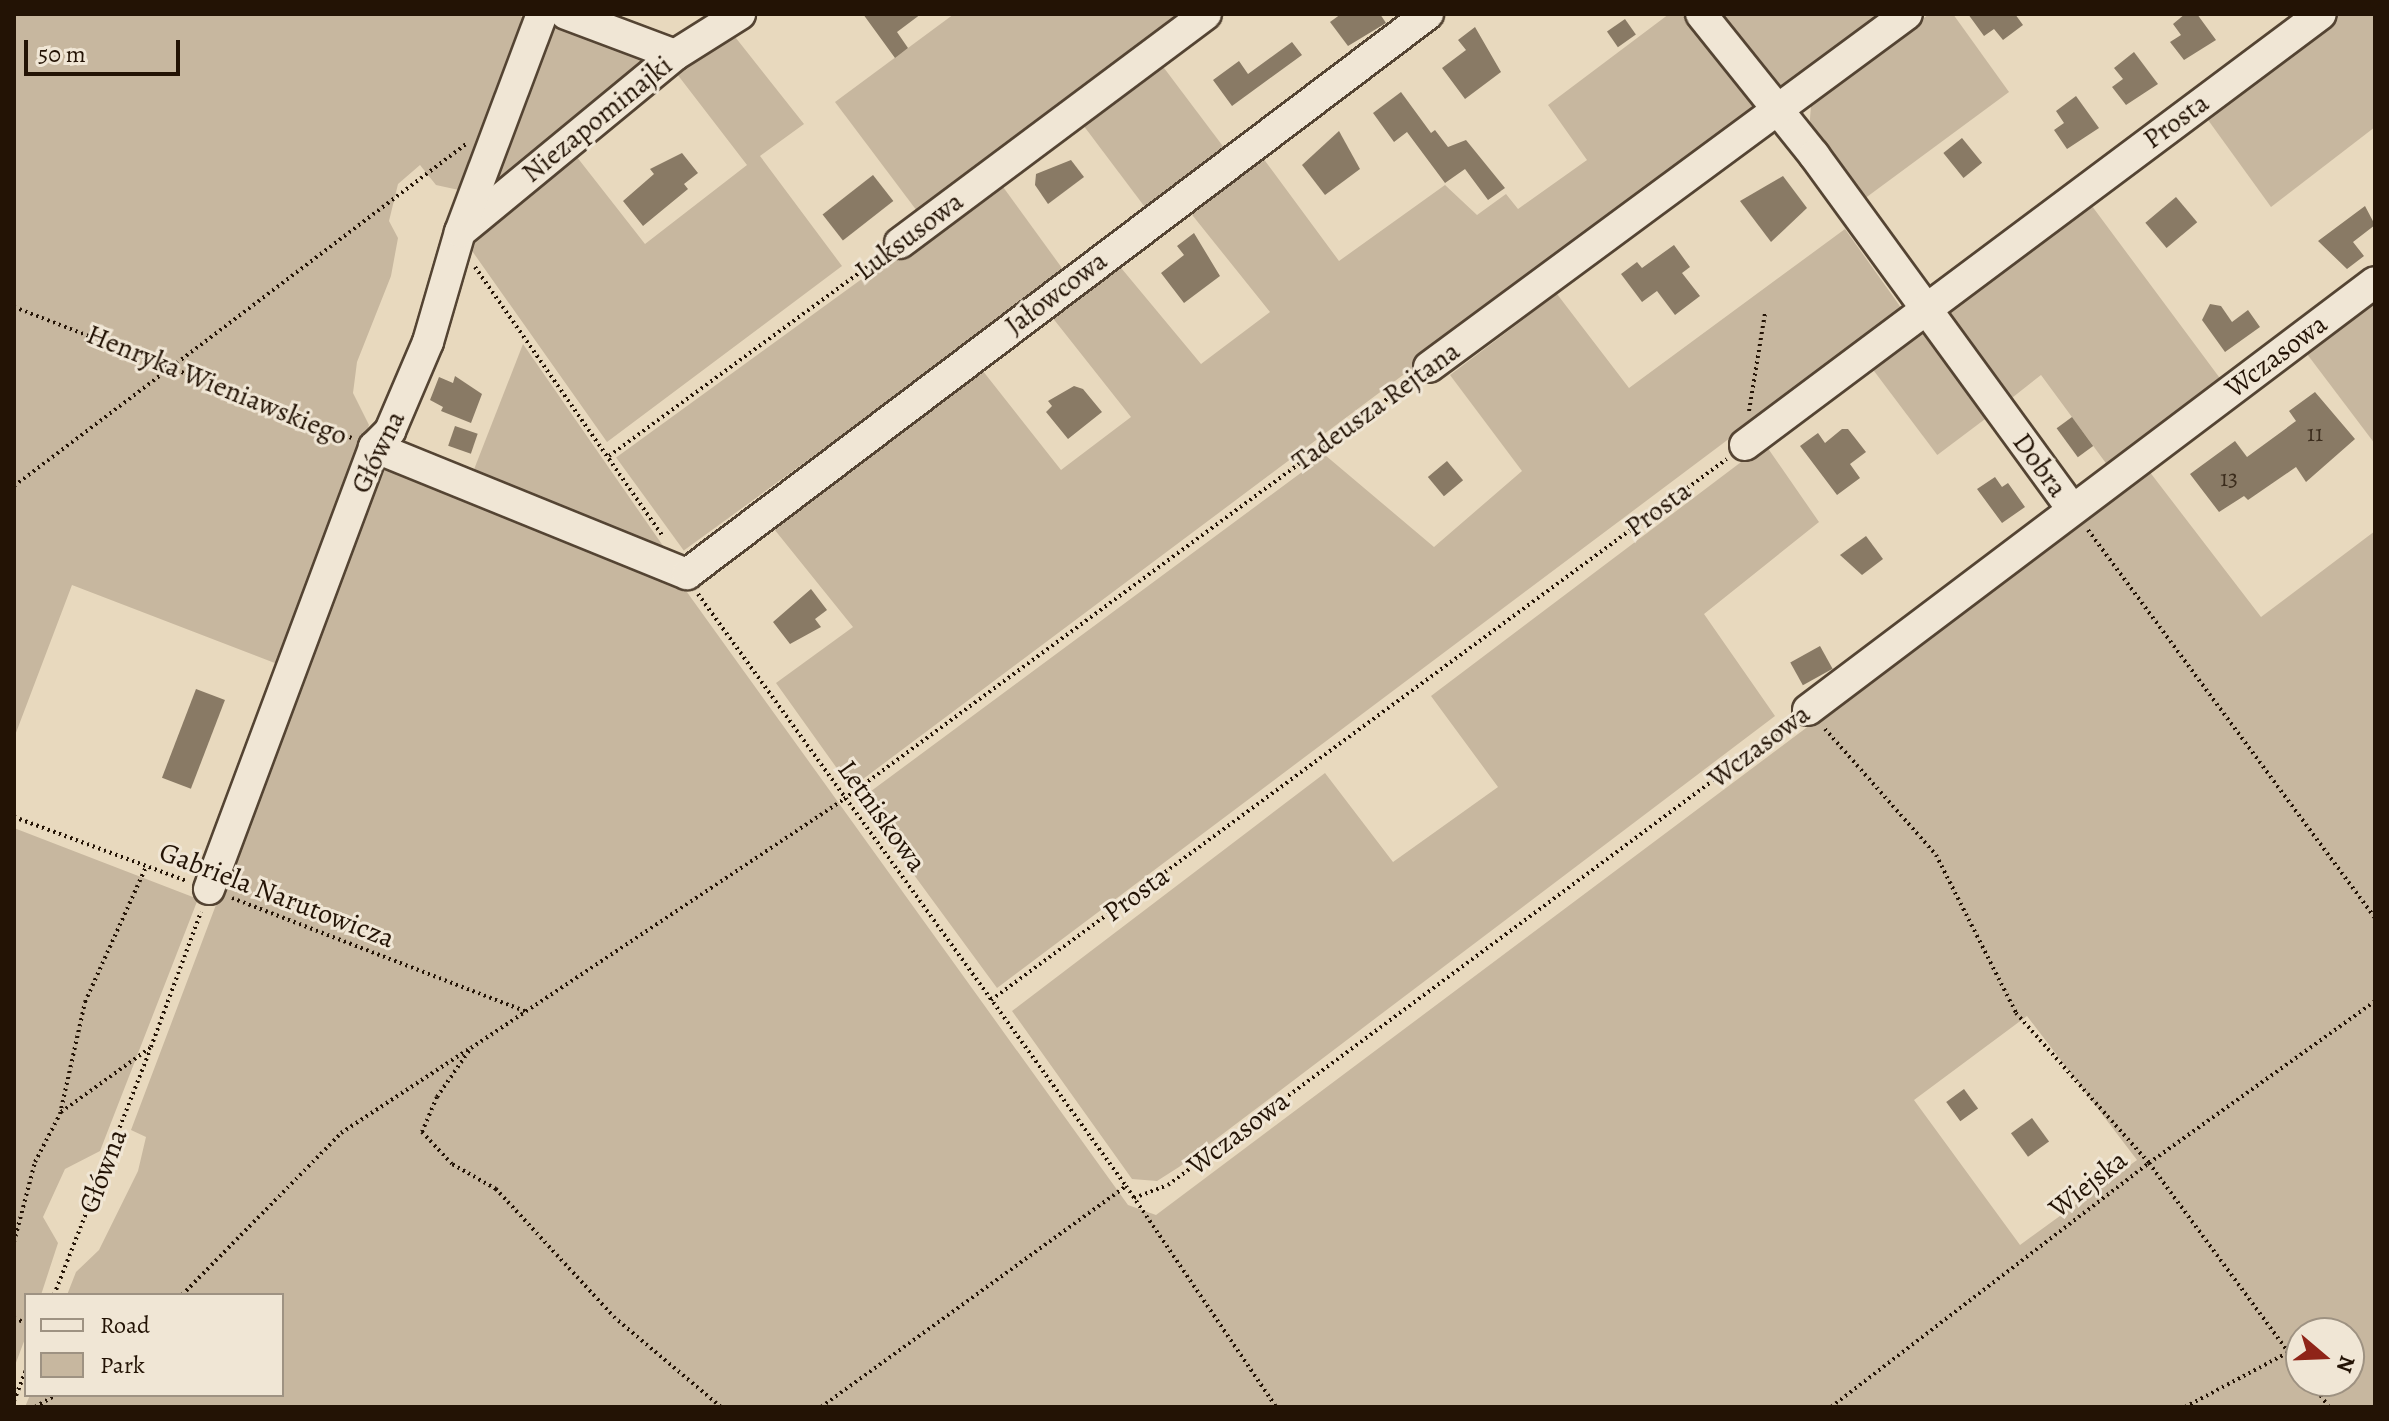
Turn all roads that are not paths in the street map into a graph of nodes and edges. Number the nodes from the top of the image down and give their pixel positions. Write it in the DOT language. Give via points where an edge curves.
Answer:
graph roads {
  1 [pos="542,14"];
  2 [pos="566,14"];
  3 [pos="740,14"];
  4 [pos="1206,14"];
  5 [pos="1428,14"];
  6 [pos="1701,14"];
  7 [pos="1907,14"];
  8 [pos="2321,14"];
  9 [pos="675,55"];
  10 [pos="1779,112"];
  11 [pos="458,240"];
  12 [pos="900,243"];
  13 [pos="2375,282"];
  14 [pos="1924,307"];
  15 [pos="1429,367"];
  16 [pos="1745,445"];
  17 [pos="374,447"];
  18 [pos="2072,509"];
  19 [pos="687,574"];
  20 [pos="1808,710"];
  21 [pos="209,889"];
  1 -- 11 [label="street, Główna"];
  2 -- 9 [label="street"];
  3 -- 9 [label="street, Niezapominajki"];
  4 -- 12 [label="street, Luksusowa"];
  5 -- 19 [label="street, Jałowcowa"];
  6 -- 10 [label="street, Dobra"];
  7 -- 10 [label="street, Tadeusza Rejtana"];
  8 -- 14 [label="street, Prosta"];
  9 -- 11 [label="street, Niezapominajki"];
  10 -- 14 [label="street, Dobra"];
  10 -- 15 [label="street, Tadeusza Rejtana"];
  11 -- 17 [label="street, Główna" via="428,342 390,431"];
  13 -- 18 [label="street, Wczasowa"];
  14 -- 16 [label="street, Prosta"];
  14 -- 18 [label="street, Dobra"];
  17 -- 19 [label="street, Henryka Wieniawskiego"];
  17 -- 21 [label="street, Główna"];
  18 -- 20 [label="street, Wczasowa"];
}
